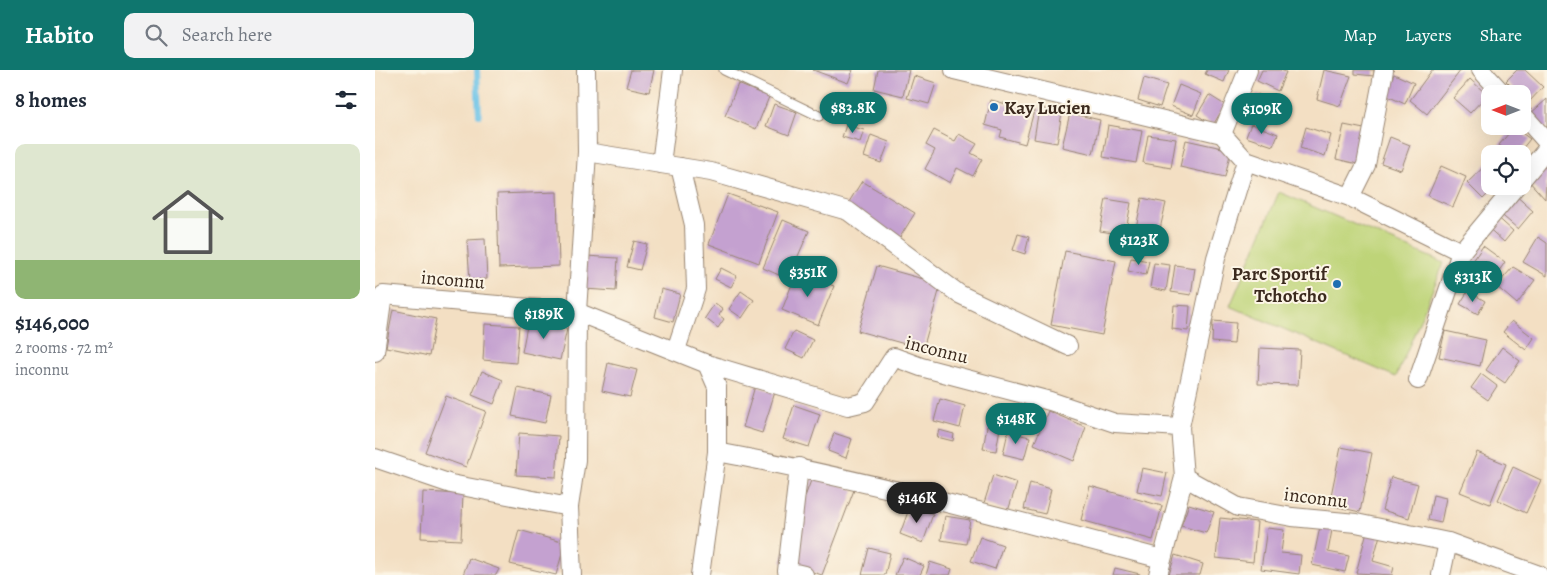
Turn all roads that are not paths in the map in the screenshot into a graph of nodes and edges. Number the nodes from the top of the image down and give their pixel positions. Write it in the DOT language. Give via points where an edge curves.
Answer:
graph roads {
  1 [pos="586,70"];
  2 [pos="673,70"];
  3 [pos="724,70"];
  4 [pos="954,70"];
  5 [pos="1248,70"];
  6 [pos="1383,70"];
  7 [pos="1481,70"];
  8 [pos="1495,85"];
  9 [pos="819,116"];
  10 [pos="1531,124"];
  11 [pos="1222,134"];
  12 [pos="1547,142"];
  13 [pos="1547,149"];
  14 [pos="587,152"];
  15 [pos="1246,161"];
  16 [pos="661,164"];
  17 [pos="680,167"];
  18 [pos="1531,168"];
  19 [pos="1508,195"];
  20 [pos="1350,197"];
  21 [pos="1461,252"];
  22 [pos="577,312"];
  23 [pos="1068,346"];
  24 [pos="676,350"];
  25 [pos="375,352"];
  26 [pos="707,364"];
  27 [pos="1418,380"];
  28 [pos="1180,427"];
  29 [pos="717,452"];
  30 [pos="375,458"];
  31 [pos="799,468"];
  32 [pos="1184,478"];
  33 [pos="569,507"];
  34 [pos="1448,542"];
  35 [pos="1160,567"];
  36 [pos="793,574"];
  37 [pos="572,575"];
  38 [pos="700,575"];
  39 [pos="1441,575"];
  40 [pos="1539,575"];
  1 -- 14 [label="street"];
  2 -- 16 [label="street"];
  3 -- 9 [label="lane"];
  4 -- 11 [label="street"];
  5 -- 11 [label="street"];
  6 -- 20 [label="street" via="1366,165"];
  7 -- 8 [label="street"];
  10 -- 12 [label="street"];
  11 -- 15 [label="street"];
  13 -- 18 [label="street"];
  14 -- 16 [label="street"];
  14 -- 22 [label="street"];
  15 -- 20 [label="street"];
  15 -- 28 [label="street" via="1216,258"];
  16 -- 17 [label="street"];
  17 -- 23 [label="street" via="711,172 848,211 959,294"];
  17 -- 24 [label="street" via="694,225 696,289"];
  19 -- 21 [label="street"];
  20 -- 21 [label="street"];
  21 -- 27 [label="street"];
  22 -- 24 [label="street, inconnu"];
  22 -- 25 [label="street, inconnu" via="383,295"];
  22 -- 33 [label="street" via="576,460"];
  24 -- 26 [label="street, inconnu"];
  26 -- 28 [label="street, inconnu" via="848,406 865,402 893,357 1050,401 1115,423"];
  26 -- 29 [label="street" via="717,387"];
  28 -- 32 [label="street"];
  29 -- 31 [label="street"];
  29 -- 38 [label="street"];
  30 -- 33 [label="street" via="451,484"];
  31 -- 35 [label="street" via="998,515"];
  31 -- 36 [label="street"];
  32 -- 34 [label="street, inconnu" via="1238,507 1292,517 1356,523"];
  32 -- 35 [label="street"];
  33 -- 37 [label="street"];
  34 -- 39 [label="street"];
  34 -- 40 [label="street, inconnu"];
}
